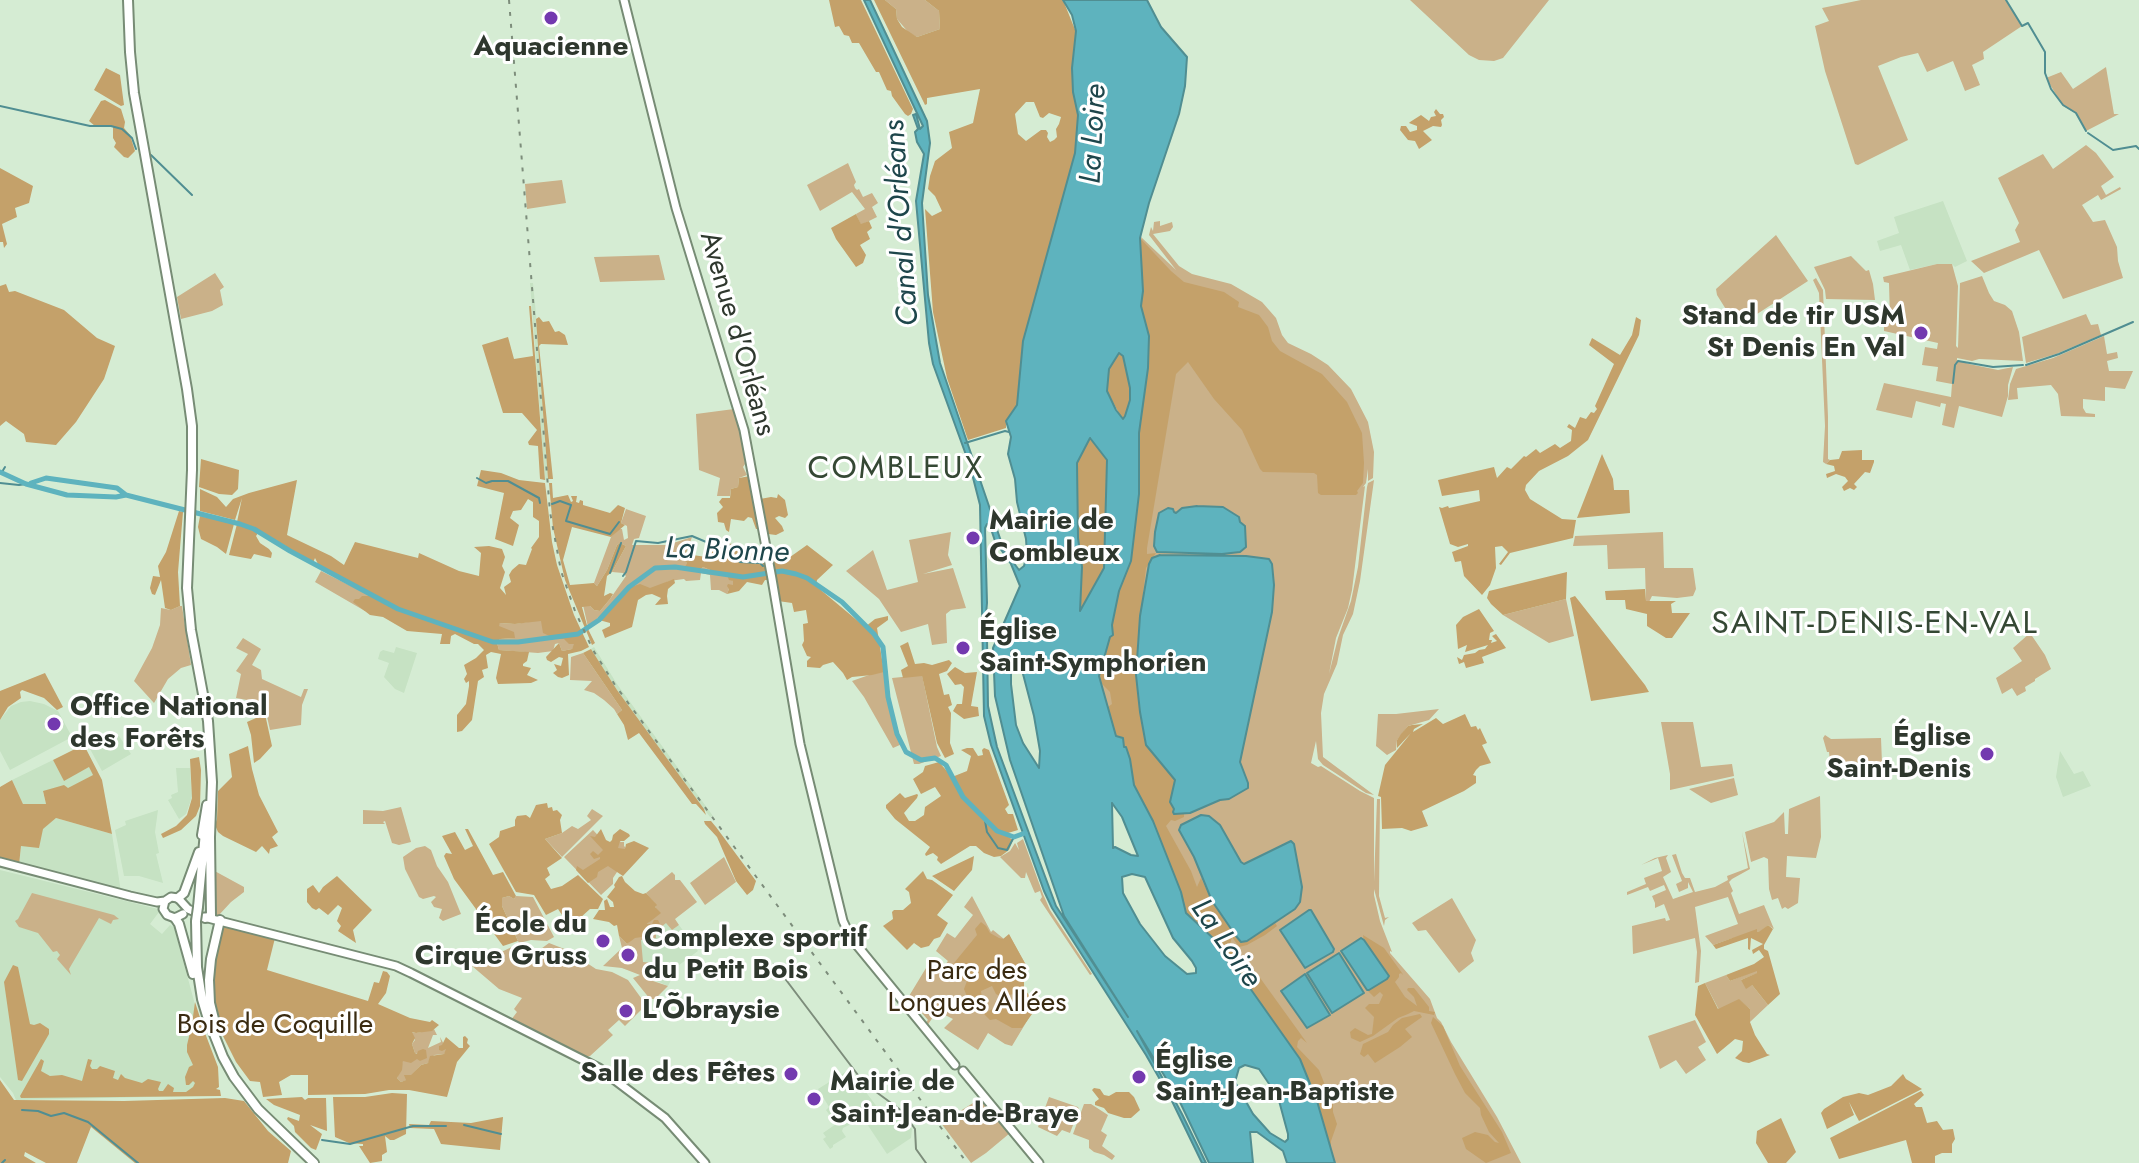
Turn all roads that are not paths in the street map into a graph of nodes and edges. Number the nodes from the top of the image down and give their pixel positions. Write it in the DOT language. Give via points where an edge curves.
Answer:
graph roads {
  1 [pos="126,0"];
  2 [pos="624,0"];
  3 [pos="210,800"];
  4 [pos="0,862"];
  5 [pos="181,901"];
  6 [pos="164,905"];
  7 [pos="202,915"];
  8 [pos="179,916"];
  9 [pos="218,1042"];
  10 [pos="316,1163"];
  11 [pos="705,1163"];
  12 [pos="1039,1163"];
  1 -- 3 [label="highway" via="131,89 186,404 186,554 190,618 210,735"];
  2 -- 12 [label="main road, Avenue d'Orléans" via="680,224 744,430 800,744 845,927"];
  3 -- 5 [label="highway"];
  3 -- 7 [label="highway"];
  4 -- 6 [label="main road"];
  5 -- 6 [label="main road" via="171,897"];
  5 -- 7 [label="main road"];
  5 -- 8 [label="main road"];
  6 -- 8 [label="main road" via="167,915"];
  7 -- 8 [label="main road"];
  7 -- 9 [label="highway"];
  7 -- 9 [label="highway" via="202,983"];
  7 -- 11 [label="main road" via="396,966 590,1063 662,1115"];
  8 -- 9 [label="highway" via="206,1019"];
  9 -- 10 [label="highway" via="261,1108"];
}
